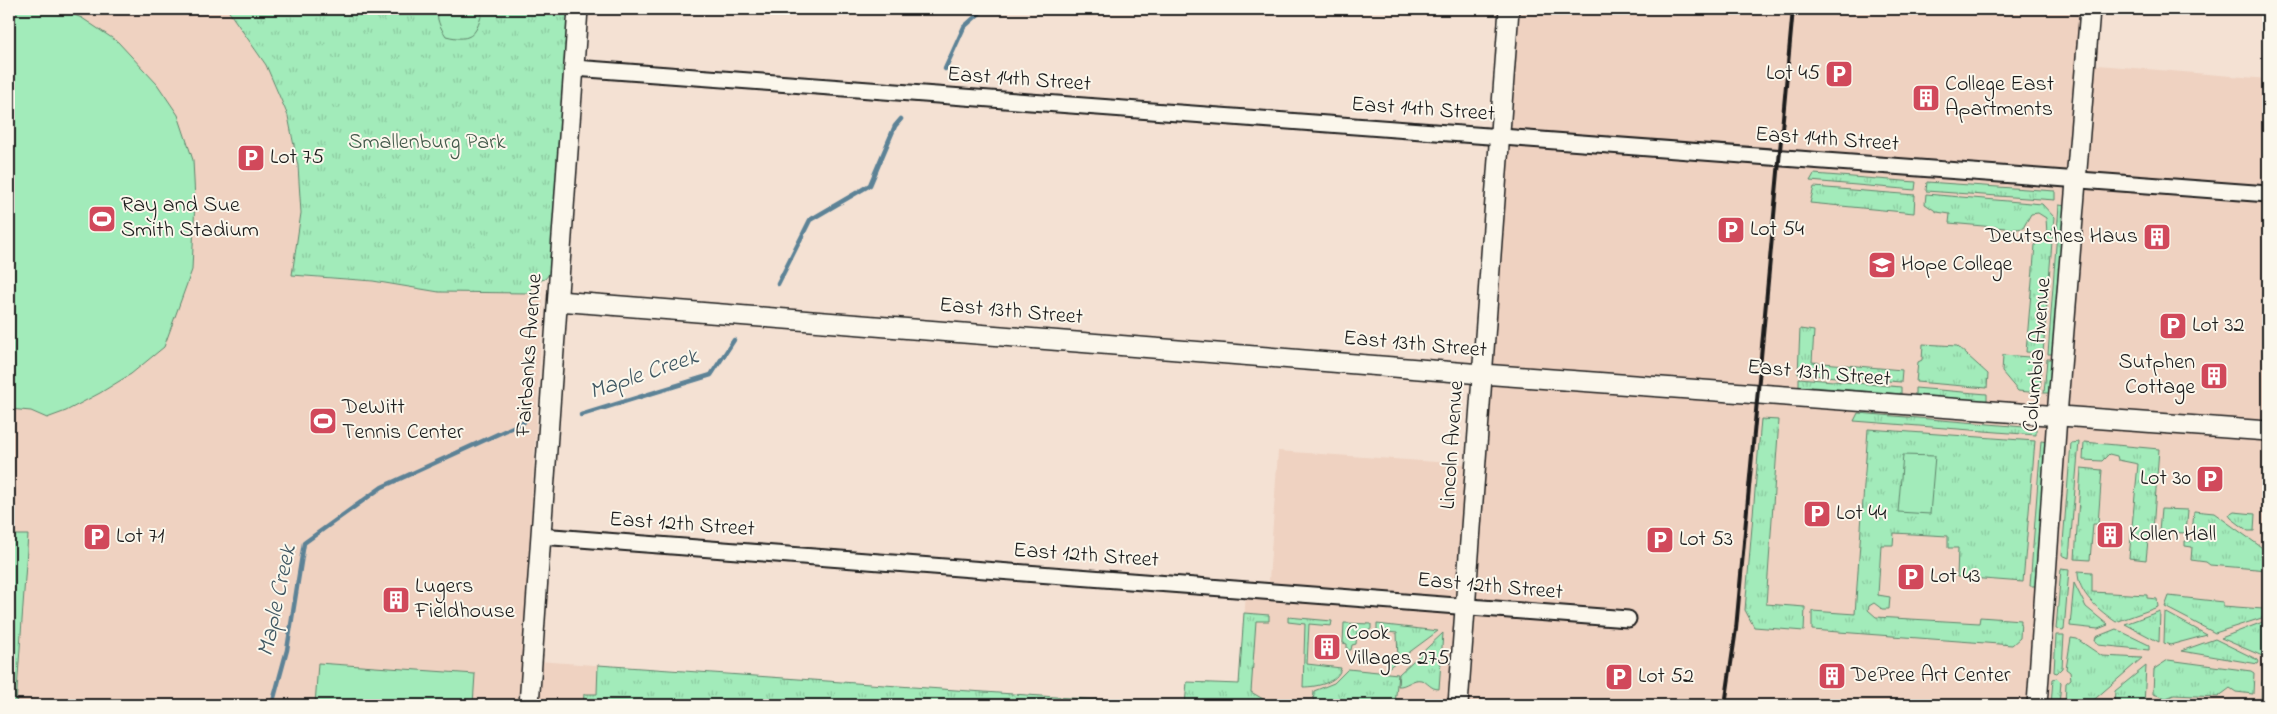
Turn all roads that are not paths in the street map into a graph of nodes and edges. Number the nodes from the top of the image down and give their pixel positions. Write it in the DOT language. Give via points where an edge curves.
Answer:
graph roads {
  1 [pos="578,9"];
  2 [pos="1509,9"];
  3 [pos="2090,9"];
  4 [pos="574,68"];
  5 [pos="1499,137"];
  6 [pos="2077,180"];
  7 [pos="2268,194"];
  8 [pos="558,301"];
  9 [pos="1482,374"];
  10 [pos="2057,416"];
  11 [pos="2268,431"];
  12 [pos="540,536"];
  13 [pos="1464,606"];
  14 [pos="1628,619"];
  15 [pos="529,705"];
  16 [pos="1458,705"];
  17 [pos="2037,705"];
  1 -- 4 [label="street, Fairbanks Avenue"];
  2 -- 5 [label="street, Lincoln Avenue"];
  3 -- 6 [label="street, Columbia Avenue"];
  4 -- 5 [label="street, East 14th Street"];
  4 -- 8 [label="street, Fairbanks Avenue"];
  5 -- 6 [label="street, East 14th Street"];
  5 -- 9 [label="street, Lincoln Avenue"];
  6 -- 7 [label="street, East 14th Street"];
  6 -- 10 [label="street, Columbia Avenue"];
  8 -- 9 [label="street, East 13th Street"];
  8 -- 12 [label="street, Fairbanks Avenue"];
  9 -- 10 [label="street, East 13th Street"];
  9 -- 13 [label="street, Lincoln Avenue"];
  10 -- 11 [label="street, East 13th Street"];
  10 -- 17 [label="street, Columbia Avenue"];
  12 -- 13 [label="street, East 12th Street"];
  12 -- 15 [label="street, Fairbanks Avenue"];
  13 -- 14 [label="street, East 12th Street"];
  13 -- 16 [label="street, Lincoln Avenue"];
}
